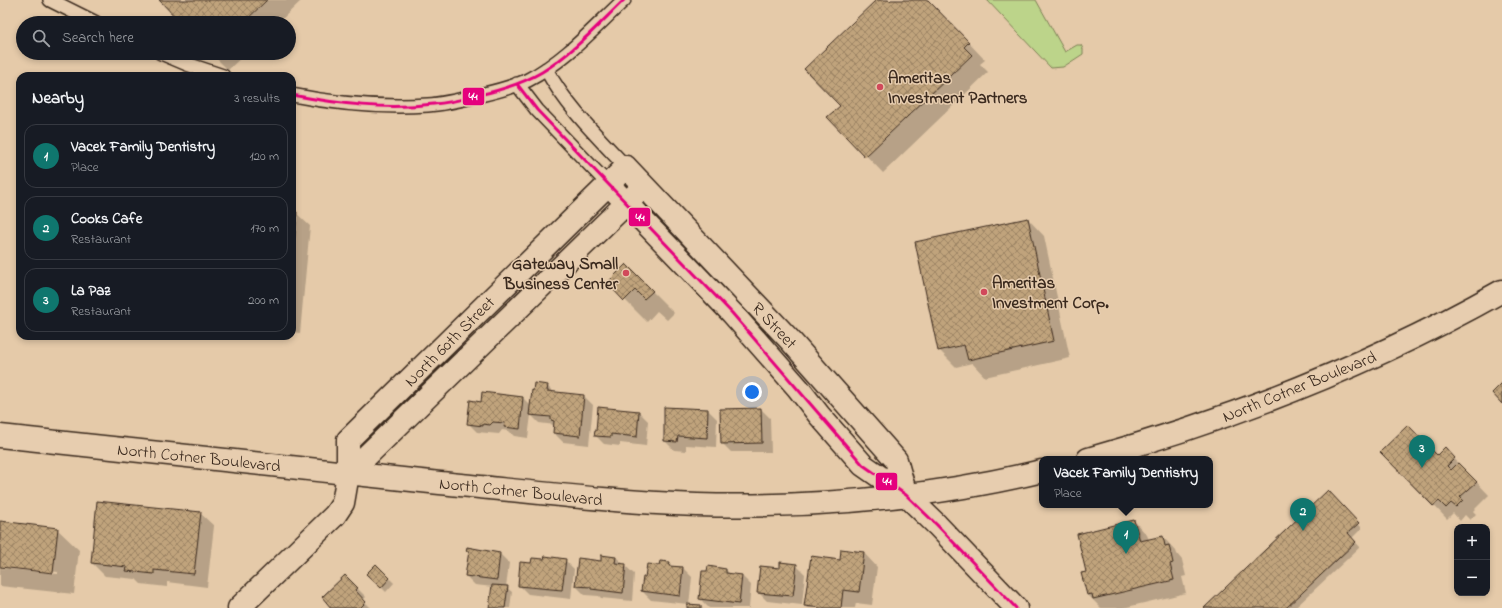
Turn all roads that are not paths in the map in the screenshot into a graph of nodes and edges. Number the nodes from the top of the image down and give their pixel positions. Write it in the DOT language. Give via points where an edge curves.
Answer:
graph roads {
  1 [pos="50,0"];
  2 [pos="624,0"];
  3 [pos="82,16"];
  4 [pos="178,60"];
  5 [pos="546,69"];
  6 [pos="211,72"];
  7 [pos="517,84"];
  8 [pos="296,96"];
  9 [pos="626,167"];
  10 [pos="608,184"];
  11 [pos="644,186"];
  12 [pos="626,203"];
  13 [pos="1502,291"];
  14 [pos="0,436"];
  15 [pos="1098,456"];
  16 [pos="1039,472"];
  17 [pos="348,474"];
  18 [pos="906,496"];
  19 [pos="249,605"];
  20 [pos="1016,608"];
  1 -- 3 [label="lane"];
  2 -- 5 [label="lane" via="583,39"];
  4 -- 6 [label="lane"];
  5 -- 7 [label="lane"];
  5 -- 9 [label="lane" via="572,110"];
  7 -- 8 [label="lane" via="491,93 429,105 372,106"];
  7 -- 10 [label="lane" via="537,110"];
  9 -- 10 [label="street, North 60th Street"];
  9 -- 11 [label="street, R Street"];
  10 -- 12 [label="street, R Street"];
  10 -- 17 [label="street, North 60th Street" via="348,440"];
  11 -- 12 [label="street, North 60th Street"];
  11 -- 18 [label="street, R Street" via="789,339 896,460"];
  12 -- 17 [label="street, North 60th Street"];
  12 -- 18 [label="street, R Street" via="732,313 863,465"];
  13 -- 15 [label="street, North Cotner Boulevard" via="1411,340 1280,396 1180,432"];
  14 -- 17 [label="street, North Cotner Boulevard"];
  16 -- 18 [label="street, North Cotner Boulevard"];
  17 -- 18 [label="street, North Cotner Boulevard" via="600,499 697,505 792,504"];
  17 -- 19 [label="street, North 60th Street" via="343,504 335,515"];
  18 -- 20 [label="street, R Street"];
}
